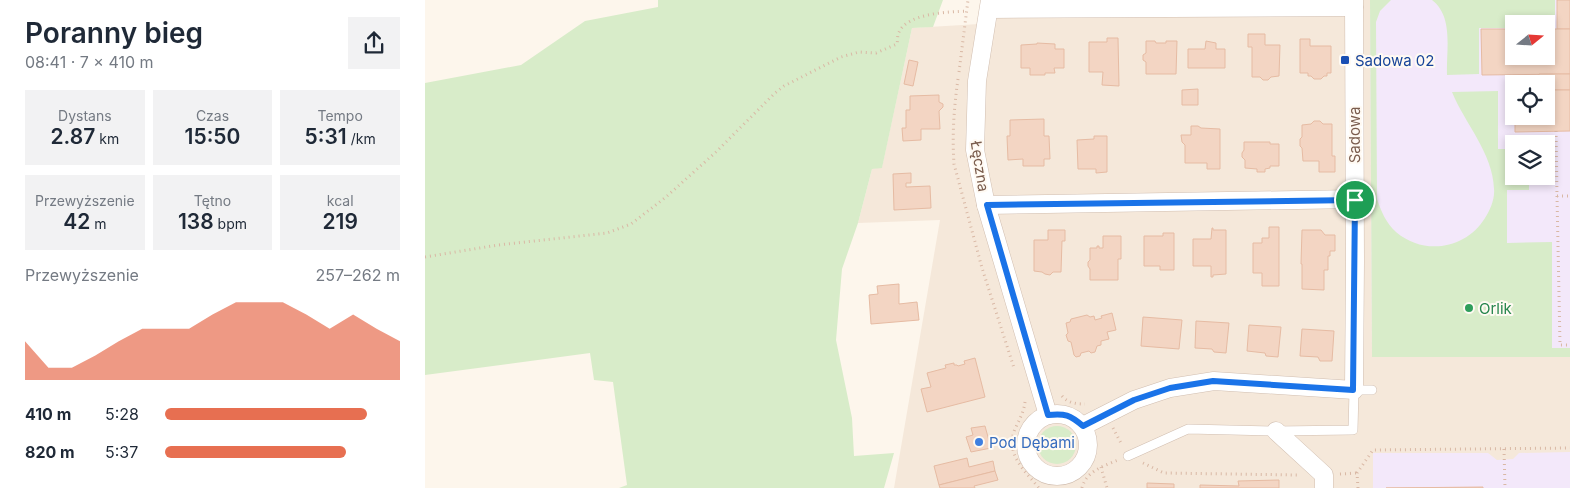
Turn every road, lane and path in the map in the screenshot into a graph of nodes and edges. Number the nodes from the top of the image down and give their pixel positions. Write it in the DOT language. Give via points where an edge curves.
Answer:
graph roads {
  1 [pos="1354,3"];
  2 [pos="990,5"];
  3 [pos="967,11"];
  4 [pos="1557,131"];
  5 [pos="1557,196"];
  6 [pos="1570,196"];
  7 [pos="1355,200"];
  8 [pos="987,205"];
  9 [pos="425,257"];
  10 [pos="1570,345"];
  11 [pos="1353,390"];
  12 [pos="1372,390"];
  13 [pos="1105,414"];
  14 [pos="1048,415"];
  15 [pos="1083,426"];
  16 [pos="1276,431"];
  17 [pos="1570,448"];
  18 [pos="1504,449"];
  19 [pos="1128,456"];
  20 [pos="1101,468"];
  21 [pos="1324,481"];
  22 [pos="1063,482"];
  23 [pos="1082,488"];
  24 [pos="1107,488"];
  25 [pos="1358,488"];
  26 [pos="1505,488"];
  1 -- 2 [label="street"];
  1 -- 7 [label="street, Sadowa"];
  2 -- 8 [label="street, Łęczna" via="977,81 975,150"];
  3 -- 9 [label="path" via="919,17 905,24 898,33 897,44 876,53 859,52 841,57 784,86 716,152 631,224 607,233"];
  4 -- 5 [label="path"];
  5 -- 6 [label="path"];
  5 -- 10 [label="path" via="1560,346"];
  7 -- 8 [label="street"];
  7 -- 11 [label="street, Sadowa"];
  8 -- 14 [label="street, Łęczna"];
  11 -- 12 [label="lane"];
  11 -- 13 [label="street" via="1213,381 1170,388"];
  11 -- 16 [label="lane" via="1353,430"];
  13 -- 15 [label="street"];
  13 -- 19 [label="path"];
  14 -- 15 [label="street" via="1060,413"];
  14 -- 22 [label="street" via="1036,422 1027,437 1027,454 1036,468"];
  15 -- 22 [label="street" via="1088,452"];
  16 -- 19 [label="lane" via="1188,429"];
  16 -- 21 [label="street"];
  17 -- 18 [label="path"];
  18 -- 25 [label="path" via="1373,450 1357,474"];
  18 -- 26 [label="path"];
  19 -- 20 [label="path"];
  19 -- 21 [label="path" via="1164,473"];
  20 -- 23 [label="path" via="1086,478"];
  20 -- 24 [label="path"];
}
